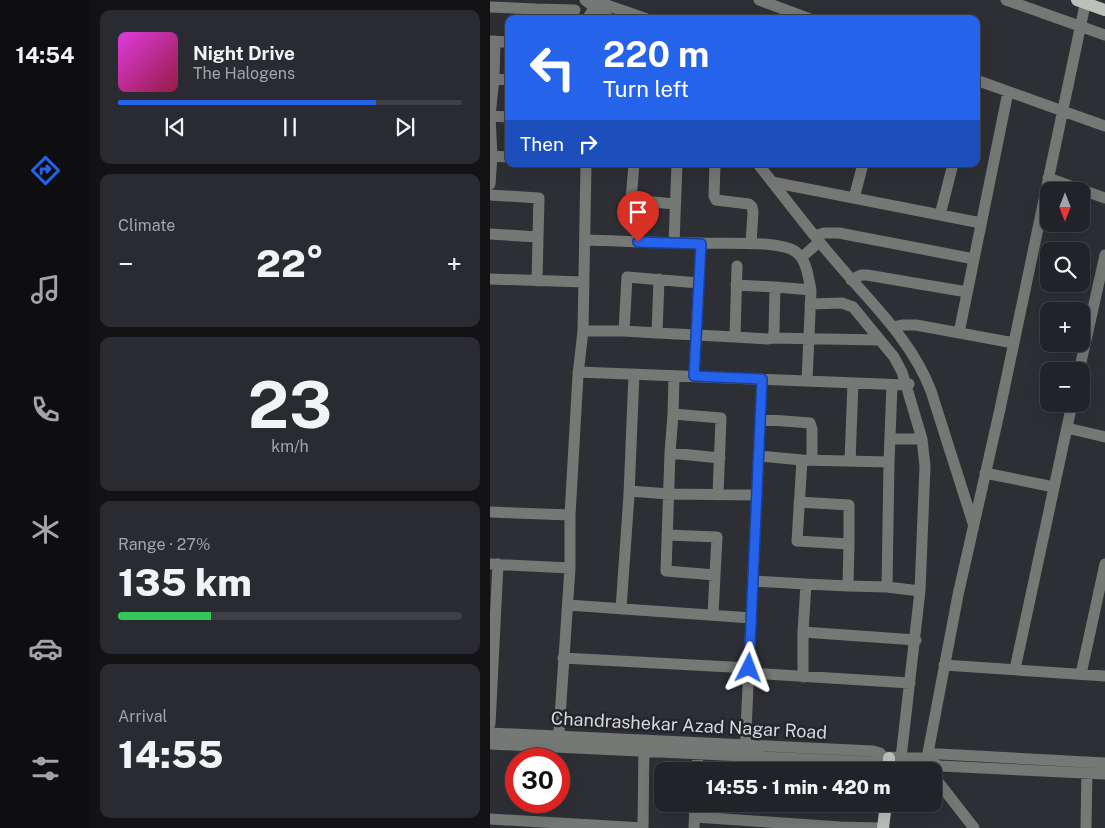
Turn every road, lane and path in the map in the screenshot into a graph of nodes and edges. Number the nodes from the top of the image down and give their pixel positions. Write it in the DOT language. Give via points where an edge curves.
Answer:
graph roads {
  1 [pos="561,0"];
  2 [pos="759,0"];
  3 [pos="1006,0"];
  4 [pos="1083,1"];
  5 [pos="595,2"];
  6 [pos="490,7"];
  7 [pos="575,10"];
  8 [pos="1105,10"];
  9 [pos="536,14"];
  10 [pos="581,15"];
  11 [pos="588,15"];
  12 [pos="606,15"];
  13 [pos="635,15"];
  14 [pos="799,15"];
  15 [pos="1080,26"];
  16 [pos="1105,35"];
  17 [pos="492,41"];
  18 [pos="505,42"];
  19 [pos="494,79"];
  20 [pos="505,80"];
  21 [pos="980,82"];
  22 [pos="1008,92"];
  23 [pos="1062,112"];
  24 [pos="490,116"];
  25 [pos="505,117"];
  26 [pos="1105,126"];
  27 [pos="491,156"];
  28 [pos="505,157"];
  29 [pos="586,167"];
  30 [pos="634,167"];
  31 [pos="677,167"];
  32 [pos="715,167"];
  33 [pos="760,167"];
  34 [pos="859,167"];
  35 [pos="952,167"];
  36 [pos="1048,178"];
  37 [pos="772,182"];
  38 [pos="490,184"];
  39 [pos="490,195"];
  40 [pos="854,198"];
  41 [pos="1105,198"];
  42 [pos="675,204"];
  43 [pos="940,215"];
  44 [pos="982,223"];
  45 [pos="490,234"];
  46 [pos="538,237"];
  47 [pos="585,240"];
  48 [pos="674,243"];
  49 [pos="701,244"];
  50 [pos="751,244"];
  51 [pos="811,247"];
  52 [pos="1105,255"];
  53 [pos="974,259"];
  54 [pos="737,266"];
  55 [pos="490,279"];
  56 [pos="659,280"];
  57 [pos="851,280"];
  58 [pos="538,281"];
  59 [pos="584,282"];
  60 [pos="699,283"];
  61 [pos="736,285"];
  62 [pos="775,287"];
  63 [pos="811,290"];
  64 [pos="968,292"];
  65 [pos="810,304"];
  66 [pos="894,327"];
  67 [pos="583,331"];
  68 [pos="624,331"];
  69 [pos="657,333"];
  70 [pos="959,333"];
  71 [pos="696,335"];
  72 [pos="735,337"];
  73 [pos="772,338"];
  74 [pos="809,339"];
  75 [pos="880,340"];
  76 [pos="1014,343"];
  77 [pos="1081,362"];
  78 [pos="578,372"];
  79 [pos="634,374"];
  80 [pos="674,376"];
  81 [pos="694,376"];
  82 [pos="762,379"];
  83 [pos="807,381"];
  84 [pos="927,382"];
  85 [pos="853,383"];
  86 [pos="910,384"];
  87 [pos="892,385"];
  88 [pos="1070,412"];
  89 [pos="673,414"];
  90 [pos="760,419"];
  91 [pos="1067,428"];
  92 [pos="1105,437"];
  93 [pos="890,439"];
  94 [pos="922,439"];
  95 [pos="670,454"];
  96 [pos="759,456"];
  97 [pos="720,458"];
  98 [pos="807,460"];
  99 [pos="850,461"];
  100 [pos="890,462"];
  101 [pos="986,473"];
  102 [pos="1054,487"];
  103 [pos="629,492"];
  104 [pos="669,494"];
  105 [pos="718,495"];
  106 [pos="757,495"];
  107 [pos="799,502"];
  108 [pos="490,512"];
  109 [pos="570,515"];
  110 [pos="973,525"];
  111 [pos="667,535"];
  112 [pos="849,544"];
  113 [pos="494,564"];
  114 [pos="1105,564"];
  115 [pos="570,568"];
  116 [pos="715,575"];
  117 [pos="753,582"];
  118 [pos="806,584"];
  119 [pos="848,586"];
  120 [pos="887,587"];
  121 [pos="920,591"];
  122 [pos="568,605"];
  123 [pos="621,609"];
  124 [pos="493,613"];
  125 [pos="712,615"];
  126 [pos="751,618"];
  127 [pos="803,632"];
  128 [pos="916,640"];
  129 [pos="563,658"];
  130 [pos="491,662"];
  131 [pos="944,665"];
  132 [pos="1015,669"];
  133 [pos="749,670"];
  134 [pos="1081,674"];
  135 [pos="1105,676"];
  136 [pos="804,677"];
  137 [pos="910,683"];
  138 [pos="490,724"];
  139 [pos="490,733"];
  140 [pos="558,742"];
  141 [pos="490,744"];
  142 [pos="644,746"];
  143 [pos="745,751"];
  144 [pos="698,754"];
  145 [pos="891,758"];
  146 [pos="927,758"];
  147 [pos="698,762"];
  148 [pos="890,762"];
  149 [pos="928,762"];
  150 [pos="1105,763"];
  151 [pos="1087,768"];
  152 [pos="1105,774"];
  153 [pos="942,786"];
  154 [pos="885,812"];
  155 [pos="493,822"];
  156 [pos="694,823"];
  157 [pos="840,827"];
  158 [pos="883,828"];
  159 [pos="974,828"];
  160 [pos="1086,828"];
  1 -- 7 [label="street"];
  2 -- 14 [label="street"];
  3 -- 15 [label="street"];
  4 -- 8 [label="main road"];
  4 -- 15 [label="street"];
  5 -- 11 [label="street"];
  5 -- 12 [label="street"];
  5 -- 13 [label="street"];
  6 -- 9 [label="street"];
  7 -- 9 [label="street"];
  7 -- 10 [label="street"];
  15 -- 16 [label="street"];
  15 -- 23 [label="street"];
  17 -- 18 [label="street"];
  17 -- 19 [label="street"];
  19 -- 20 [label="street"];
  19 -- 24 [label="street"];
  21 -- 22 [label="street"];
  22 -- 23 [label="street"];
  22 -- 44 [label="street"];
  23 -- 26 [label="street"];
  23 -- 36 [label="street"];
  24 -- 25 [label="street"];
  24 -- 27 [label="street"];
  27 -- 28 [label="street"];
  27 -- 38 [label="street"];
  29 -- 47 [label="street"];
  30 -- 42 [label="street" via="631,200"];
  31 -- 42 [label="street"];
  32 -- 50 [label="street" via="716,200 752,207"];
  33 -- 37 [label="street"];
  34 -- 40 [label="street"];
  35 -- 43 [label="street"];
  36 -- 41 [label="street"];
  36 -- 76 [label="street"];
  37 -- 40 [label="street"];
  37 -- 51 [label="street"];
  39 -- 46 [label="street" via="539,198"];
  40 -- 43 [label="street"];
  42 -- 48 [label="street"];
  43 -- 44 [label="street"];
  44 -- 53 [label="street"];
  45 -- 46 [label="street"];
  46 -- 58 [label="street"];
  47 -- 48 [label="street"];
  47 -- 59 [label="street"];
  48 -- 49 [label="street"];
  49 -- 50 [label="street"];
  49 -- 60 [label="street"];
  50 -- 51 [label="street" via="786,247 795,251"];
  51 -- 53 [label="street" via="824,232 839,232"];
  51 -- 57 [label="street"];
  51 -- 63 [label="street" via="806,266"];
  52 -- 77 [label="street"];
  53 -- 64 [label="street"];
  54 -- 61 [label="street"];
  55 -- 58 [label="street"];
  56 -- 60 [label="street"];
  56 -- 68 [label="street" via="627,277"];
  56 -- 69 [label="street"];
  57 -- 64 [label="street" via="867,275"];
  57 -- 66 [label="street"];
  58 -- 59 [label="street"];
  59 -- 67 [label="street"];
  60 -- 71 [label="street"];
  61 -- 62 [label="street"];
  61 -- 72 [label="street"];
  62 -- 63 [label="street"];
  62 -- 73 [label="street"];
  63 -- 65 [label="street"];
  64 -- 70 [label="street"];
  65 -- 74 [label="street"];
  65 -- 75 [label="street" via="842,303 853,307"];
  66 -- 70 [label="street" via="910,324"];
  66 -- 84 [label="street" via="914,354"];
  67 -- 68 [label="street"];
  67 -- 78 [label="street"];
  68 -- 69 [label="street"];
  69 -- 71 [label="street"];
  70 -- 76 [label="street"];
  71 -- 72 [label="street"];
  71 -- 81 [label="street"];
  72 -- 73 [label="street"];
  73 -- 74 [label="street"];
  74 -- 75 [label="street"];
  74 -- 83 [label="street"];
  75 -- 86 [label="street"];
  76 -- 101 [label="street"];
  78 -- 79 [label="street"];
  78 -- 109 [label="street"];
  79 -- 80 [label="street"];
  79 -- 103 [label="street"];
  80 -- 81 [label="street"];
  80 -- 89 [label="street"];
  81 -- 82 [label="street"];
  82 -- 83 [label="street"];
  82 -- 90 [label="street"];
  83 -- 85 [label="street"];
  84 -- 86 [label="street"];
  84 -- 110 [label="street"];
  85 -- 87 [label="street"];
  85 -- 99 [label="street"];
  86 -- 87 [label="street"];
  86 -- 94 [label="street"];
  87 -- 93 [label="street"];
  88 -- 91 [label="street"];
  89 -- 95 [label="street"];
  89 -- 97 [label="street" via="721,418"];
  90 -- 96 [label="street"];
  90 -- 98 [label="street" via="810,424"];
  91 -- 92 [label="street"];
  91 -- 102 [label="street"];
  93 -- 94 [label="street"];
  93 -- 100 [label="street"];
  94 -- 121 [label="street" via="925,466"];
  95 -- 97 [label="street"];
  95 -- 104 [label="street"];
  96 -- 98 [label="street"];
  96 -- 106 [label="street"];
  97 -- 105 [label="street"];
  98 -- 99 [label="street"];
  98 -- 107 [label="street"];
  99 -- 100 [label="street"];
  100 -- 120 [label="street"];
  101 -- 102 [label="street"];
  101 -- 110 [label="street"];
  102 -- 132 [label="street"];
  103 -- 104 [label="street"];
  103 -- 123 [label="street"];
  104 -- 105 [label="street"];
  104 -- 111 [label="street"];
  105 -- 106 [label="street"];
  106 -- 117 [label="street"];
  107 -- 112 [label="street" via="849,505"];
  107 -- 112 [label="street" via="797,540"];
  108 -- 109 [label="street"];
  109 -- 115 [label="street"];
  110 -- 131 [label="street"];
  111 -- 116 [label="street" via="666,571"];
  111 -- 116 [label="street" via="716,537"];
  112 -- 119 [label="street"];
  113 -- 115 [label="street"];
  113 -- 124 [label="street"];
  114 -- 134 [label="street"];
  115 -- 122 [label="street"];
  116 -- 125 [label="street"];
  117 -- 118 [label="street"];
  117 -- 126 [label="street"];
  118 -- 119 [label="street"];
  118 -- 127 [label="street"];
  119 -- 120 [label="street"];
  120 -- 121 [label="street"];
  121 -- 128 [label="street"];
  122 -- 123 [label="street"];
  122 -- 129 [label="street"];
  123 -- 125 [label="street"];
  124 -- 130 [label="street"];
  125 -- 126 [label="street"];
  126 -- 133 [label="street"];
  127 -- 128 [label="street"];
  127 -- 136 [label="street"];
  128 -- 137 [label="street"];
  129 -- 133 [label="street"];
  129 -- 140 [label="street"];
  130 -- 138 [label="street"];
  131 -- 132 [label="street"];
  131 -- 146 [label="street"];
  132 -- 134 [label="street"];
  133 -- 136 [label="street"];
  133 -- 143 [label="street"];
  134 -- 135 [label="street"];
  136 -- 137 [label="street"];
  137 -- 145 [label="street"];
  139 -- 140 [label="street, Chandrashekar Azad Nagar Road"];
  140 -- 141 [label="street, Chandrashekar Azad Nagar Road"];
  140 -- 142 [label="street, Chandrashekar Azad Nagar Road"];
  142 -- 143 [label="street, Chandrashekar Azad Nagar Road"];
  142 -- 144 [label="street, Chandrashekar Azad Nagar Road"];
  142 -- 155 [label="street" via="642,828"];
  143 -- 144 [label="street, Chandrashekar Azad Nagar Road"];
  143 -- 145 [label="street, Chandrashekar Azad Nagar Road" via="870,762"];
  144 -- 147 [label="street"];
  145 -- 146 [label="street, Chandrashekar Azad Nagar Road"];
  145 -- 148 [label="main road"];
  146 -- 149 [label="street"];
  146 -- 151 [label="street" via="940,766"];
  150 -- 151 [label="street"];
  151 -- 152 [label="street"];
  151 -- 160 [label="street"];
  153 -- 159 [label="street"];
  154 -- 158 [label="main road"];
  156 -- 157 [label="street"];
  157 -- 158 [label="street"];
}
